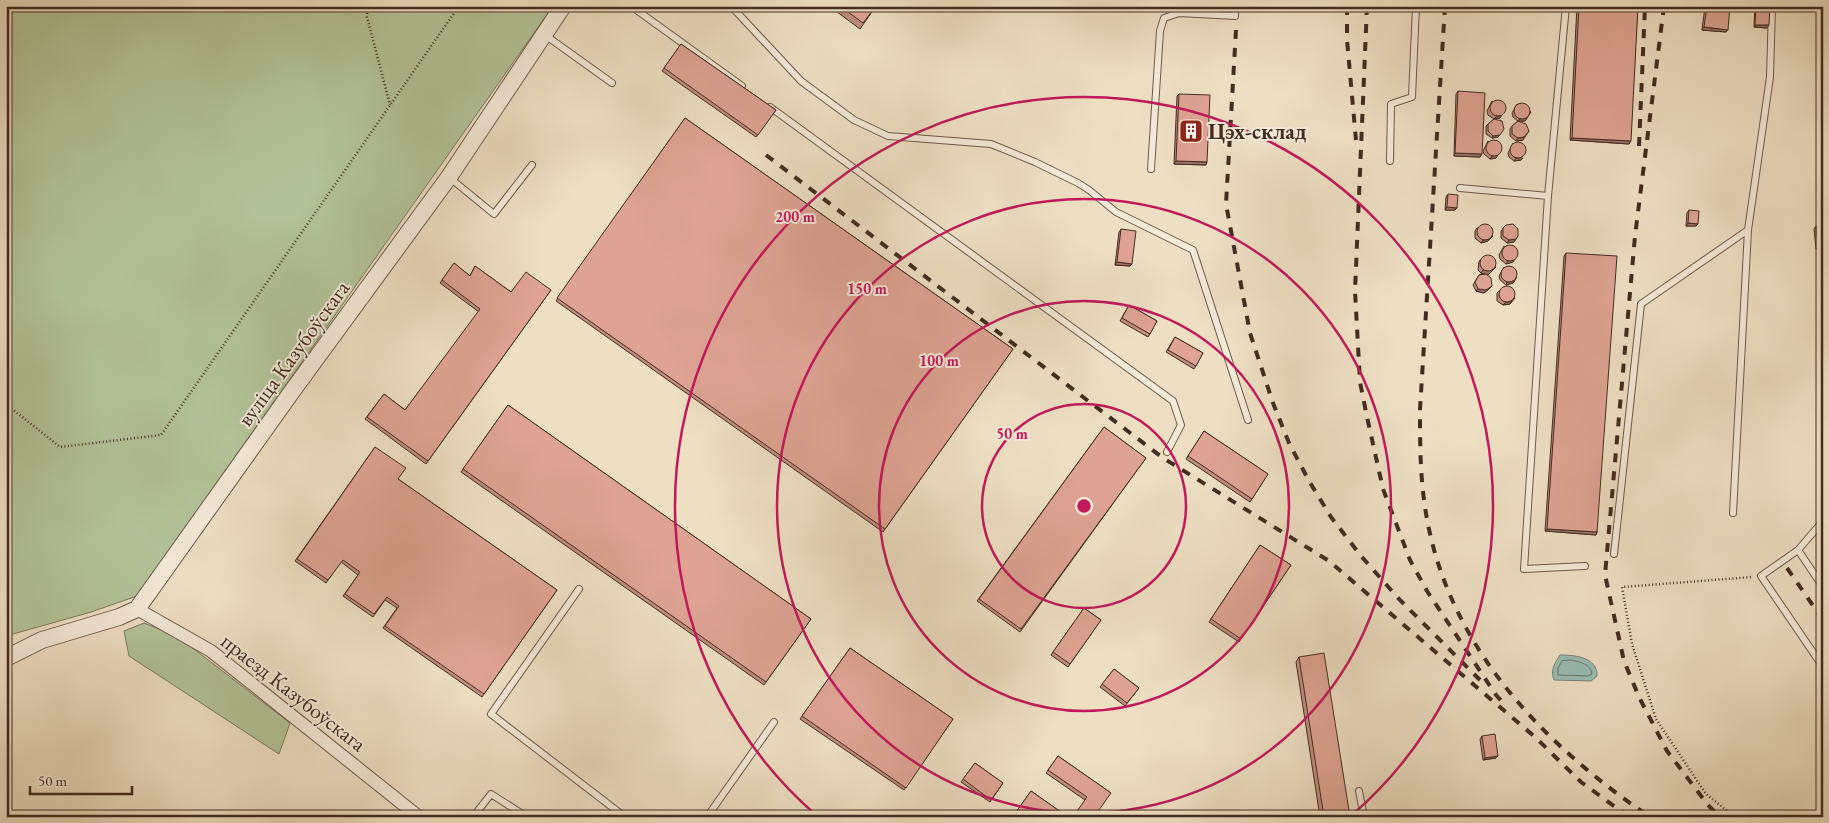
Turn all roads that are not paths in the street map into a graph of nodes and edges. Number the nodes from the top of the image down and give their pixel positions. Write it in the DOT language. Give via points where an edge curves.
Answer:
graph roads {
  1 [pos="564,6"];
  2 [pos="632,6"];
  3 [pos="731,6"];
  4 [pos="1235,6"];
  5 [pos="1416,6"];
  6 [pos="1566,6"];
  7 [pos="1772,6"];
  8 [pos="544,35"];
  9 [pos="612,83"];
  10 [pos="744,88"];
  11 [pos="768,105"];
  12 [pos="1390,161"];
  13 [pos="532,165"];
  14 [pos="1150,169"];
  15 [pos="449,178"];
  16 [pos="1460,188"];
  17 [pos="1548,196"];
  18 [pos="1748,230"];
  19 [pos="1248,420"];
  20 [pos="1167,452"];
  21 [pos="1733,513"];
  22 [pos="1823,521"];
  23 [pos="1798,550"];
  24 [pos="1614,554"];
  25 [pos="1585,566"];
  26 [pos="1823,587"];
  27 [pos="579,590"];
  28 [pos="137,609"];
  29 [pos="6,658"];
  30 [pos="1823,667"];
  31 [pos="774,722"];
  32 [pos="1359,791"];
  33 [pos="420,817"];
  34 [pos="473,817"];
  35 [pos="527,817"];
  36 [pos="625,817"];
  37 [pos="707,817"];
  38 [pos="1364,817"];
  1 -- 8 [label="street, вуліца Казубоўскага"];
  2 -- 10 [label="lane"];
  3 -- 19 [label="lane" via="801,81 854,120 888,136 991,144 1078,183 1116,212 1193,250"];
  4 -- 14 [label="lane" via="1235,16 1179,13 1164,18 1160,31"];
  5 -- 12 [label="lane" via="1412,97 1391,104"];
  6 -- 17 [label="lane"];
  7 -- 18 [label="lane" via="1770,77"];
  8 -- 9 [label="lane"];
  8 -- 15 [label="street, вуліца Казубоўскага"];
  11 -- 20 [label="lane" via="1173,401 1181,426"];
  13 -- 15 [label="lane" via="494,214"];
  15 -- 28 [label="street, вуліца Казубоўскага"];
  16 -- 17 [label="lane"];
  17 -- 25 [label="lane" via="1524,569"];
  18 -- 21 [label="lane"];
  18 -- 24 [label="lane" via="1641,304"];
  22 -- 23 [label="lane"];
  23 -- 26 [label="lane"];
  23 -- 30 [label="lane" via="1761,576"];
  27 -- 36 [label="lane" via="491,714"];
  28 -- 29 [label="street" via="42,640"];
  28 -- 33 [label="street, праезд Казубоўскага" via="211,651"];
  31 -- 37 [label="lane"];
  32 -- 38 [label="lane"];
  34 -- 35 [label="lane" via="491,794"];
}
